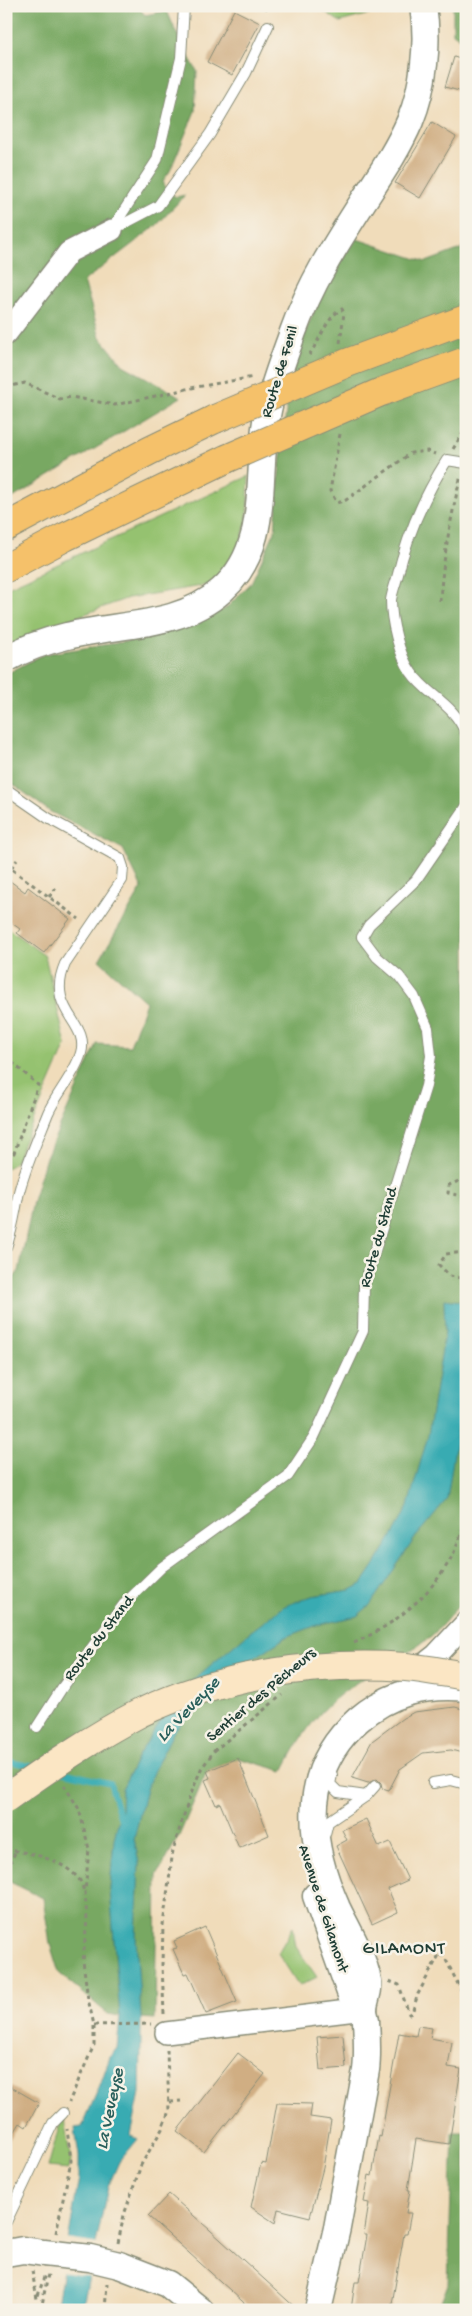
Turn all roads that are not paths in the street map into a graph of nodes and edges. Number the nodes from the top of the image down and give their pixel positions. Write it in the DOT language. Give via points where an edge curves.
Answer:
graph roads {
  1 [pos="184,6"];
  2 [pos="423,6"];
  3 [pos="268,26"];
  4 [pos="112,230"];
  5 [pos="466,319"];
  6 [pos="6,334"];
  7 [pos="466,361"];
  8 [pos="465,462"];
  9 [pos="6,527"];
  10 [pos="6,568"];
  11 [pos="6,659"];
  12 [pos="466,734"];
  13 [pos="6,789"];
  14 [pos="466,808"];
  15 [pos="6,1247"];
  16 [pos="466,1624"];
  17 [pos="418,1669"];
  18 [pos="466,1669"];
  19 [pos="466,1676"];
  20 [pos="466,1688"];
  21 [pos="37,1727"];
  22 [pos="339,1741"];
  23 [pos="433,1783"];
  24 [pos="466,1784"];
  25 [pos="375,1786"];
  26 [pos="366,1796"];
  27 [pos="6,1798"];
  28 [pos="330,1891"];
  29 [pos="364,2009"];
  30 [pos="160,2025"];
  31 [pos="63,2113"];
  32 [pos="6,2222"];
  33 [pos="33,2261"];
  34 [pos="200,2310"];
  35 [pos="318,2310"];
  1 -- 4 [label="lane" via="181,58 157,160"];
  2 -- 11 [label="street, Route de Fenil" via="426,42 420,87 411,120 305,298 275,382 265,427 259,517 239,572 214,597 172,617 67,636"];
  3 -- 4 [label="lane" via="246,74 210,134 158,206"];
  4 -- 6 [label="street" via="69,252"];
  5 -- 9 [label="highway, bridge" via="387,346 215,419 132,459"];
  7 -- 10 [label="highway, bridge" via="347,406 226,459"];
  8 -- 12 [label="lane" via="447,460 431,484 403,550 391,599 395,633 411,672 446,704"];
  13 -- 15 [label="lane" via="48,818 120,858 123,868 122,880 65,964 60,977 62,1005 83,1040 81,1053 49,1112 20,1190"];
  14 -- 21 [label="lane, Route du Stand" via="416,880 369,925 362,937 414,996 428,1028 431,1056 426,1086 364,1286 363,1331 318,1428 288,1476 162,1567 124,1604"];
  16 -- 17 [label="street"];
  17 -- 18 [label="street, Avenue de Gilamont"];
  17 -- 29 [label="street, Avenue de Gilamont" via="381,1683 363,1693 344,1710 321,1735 302,1779 299,1841 304,1862 352,1998"];
  19 -- 27 [label="main road, bridge" via="407,1667 363,1666 309,1668 230,1682 142,1713 73,1751"];
  20 -- 22 [label="street, Avenue de Gilamont" via="446,1686 403,1692 369,1710"];
  22 -- 26 [label="lane" via="330,1784 338,1792"];
  22 -- 28 [label="street, Avenue de Gilamont" via="325,1762 314,1801 318,1855"];
  23 -- 24 [label="lane" via="451,1780"];
  25 -- 26 [label="lane"];
  26 -- 28 [label="lane" via="325,1827 332,1874"];
  28 -- 29 [label="street, Avenue de Gilamont" via="368,1981"];
  29 -- 30 [label="street"];
  29 -- 35 [label="street, Avenue de Gilamont" via="366,2070 337,2228"];
  31 -- 32 [label="lane" via="53,2123"];
  33 -- 34 [label="street, bridge" via="90,2258 114,2265 168,2284"];
}
